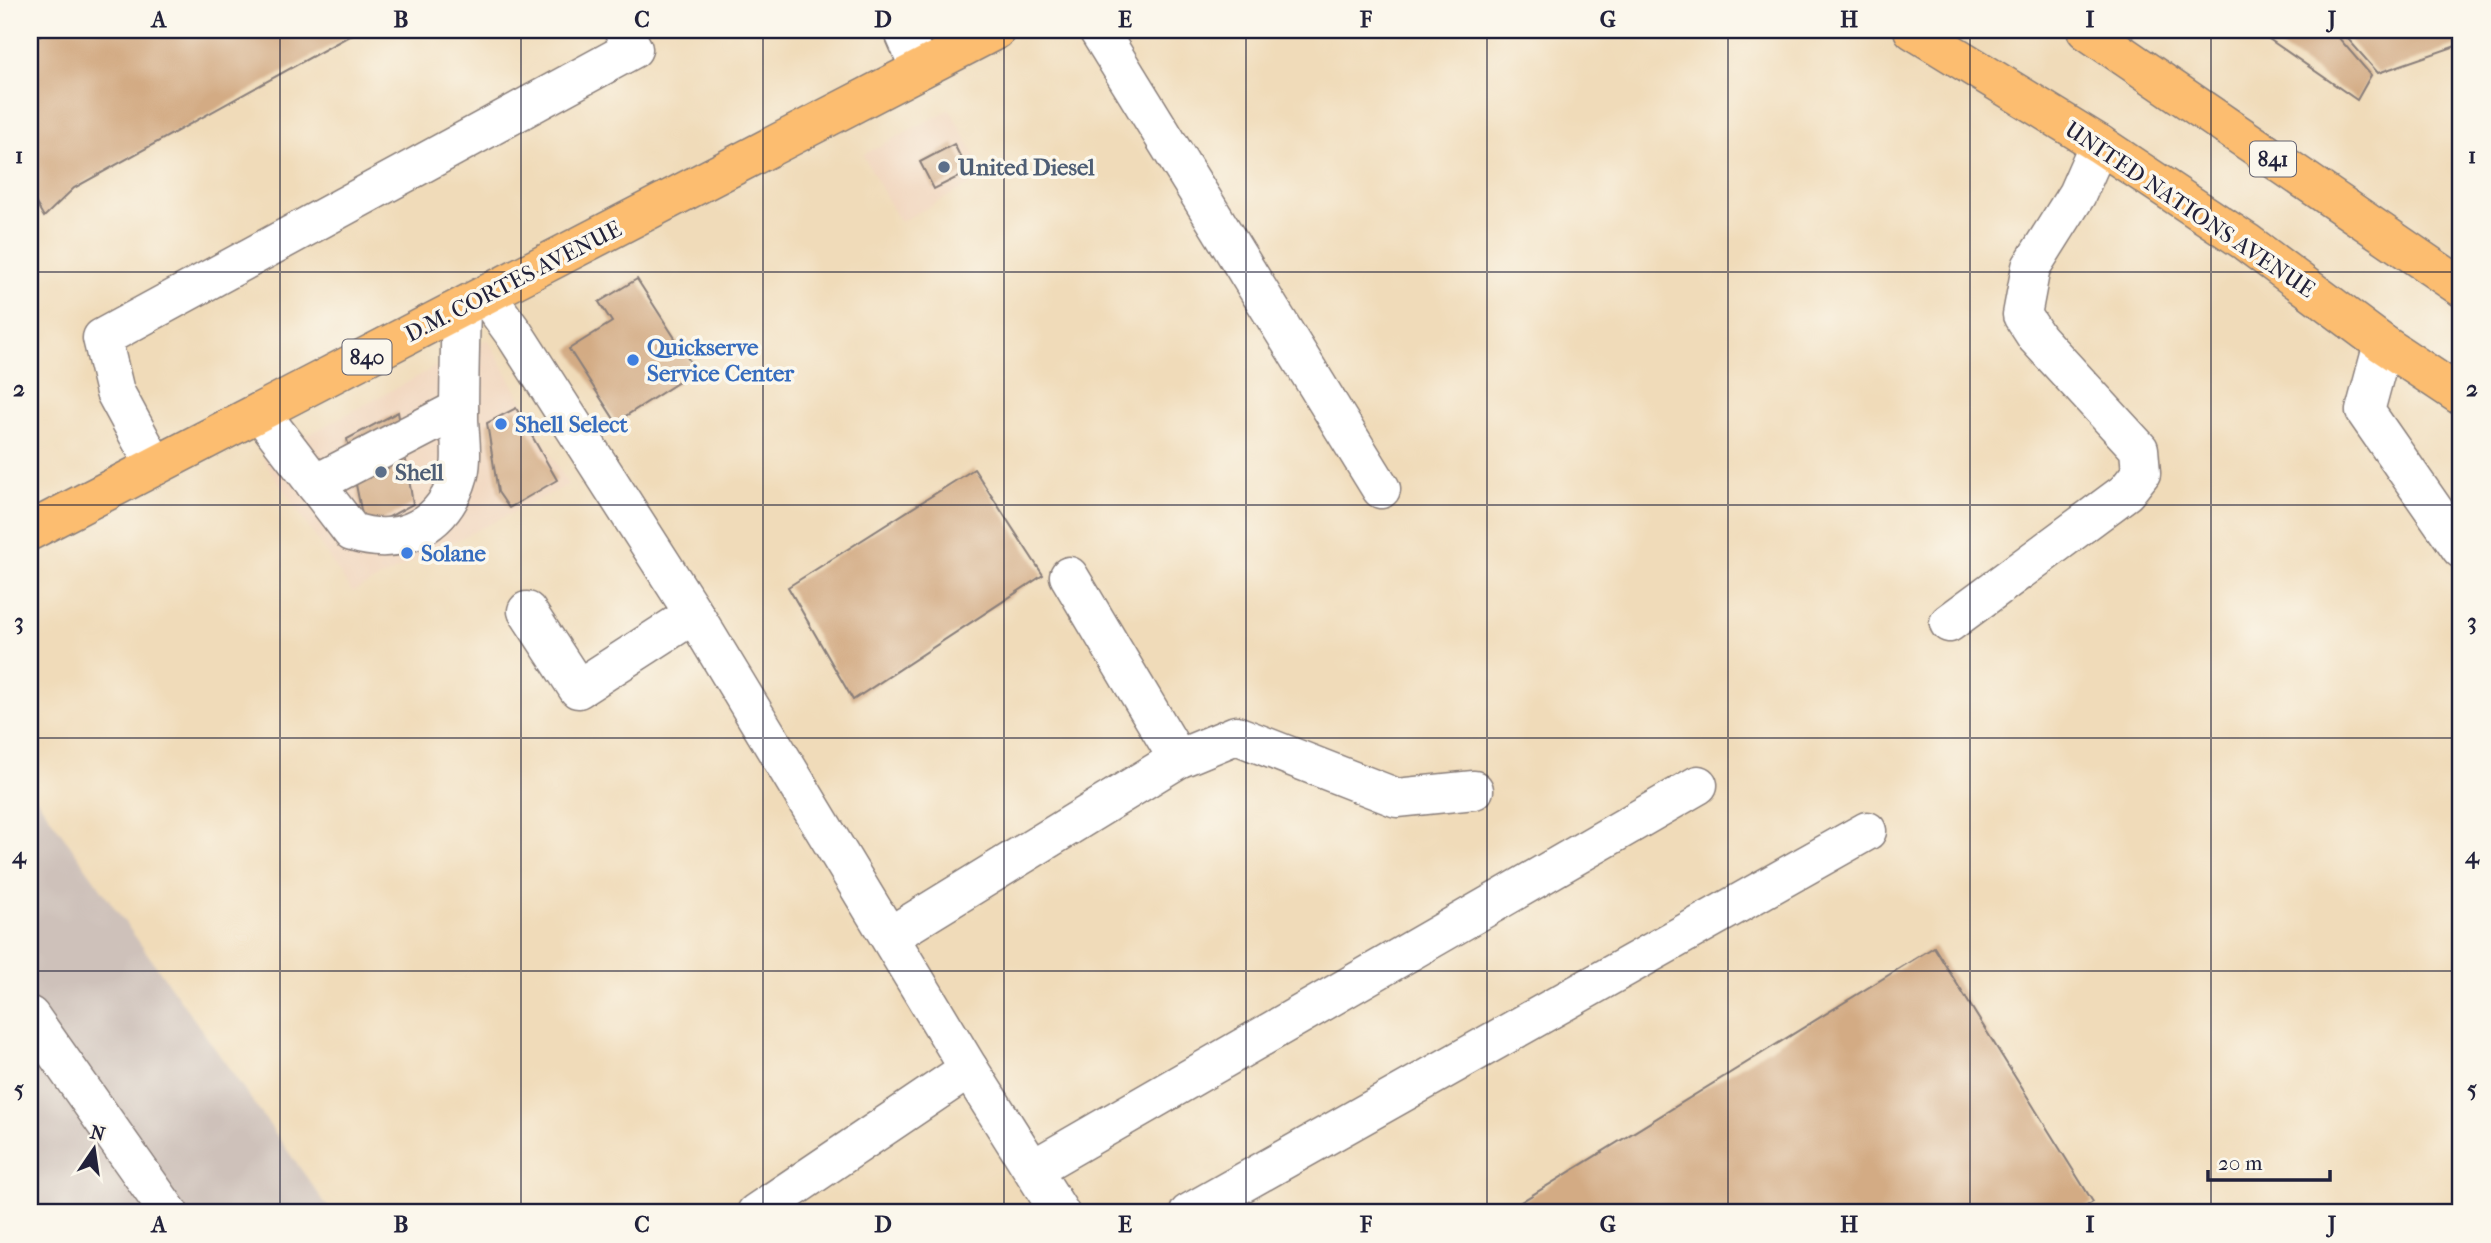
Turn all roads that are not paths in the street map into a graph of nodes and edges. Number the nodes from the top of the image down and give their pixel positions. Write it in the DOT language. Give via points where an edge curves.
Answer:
graph roads {
  1 [pos="623,30"];
  2 [pos="903,30"];
  3 [pos="996,30"];
  4 [pos="1098,30"];
  5 [pos="1913,30"];
  6 [pos="2086,30"];
  7 [pos="920,69"];
  8 [pos="2099,144"];
  9 [pos="2461,287"];
  10 [pos="473,301"];
  11 [pos="2383,344"];
  12 [pos="2461,396"];
  13 [pos="459,409"];
  14 [pos="260,412"];
  15 [pos="156,467"];
  16 [pos="315,485"];
  17 [pos="1381,489"];
  18 [pos="30,531"];
  19 [pos="2461,549"];
  20 [pos="1069,576"];
  21 [pos="527,611"];
  22 [pos="694,614"];
  23 [pos="1949,623"];
  24 [pos="1178,759"];
  25 [pos="1698,785"];
  26 [pos="1474,790"];
  27 [pos="1867,831"];
  28 [pos="890,936"];
  29 [pos="30,1016"];
  30 [pos="969,1069"];
  31 [pos="1033,1169"];
  32 [pos="169,1213"];
  33 [pos="756,1213"];
  34 [pos="1060,1213"];
  35 [pos="1189,1213"];
  1 -- 15 [label="street" via="633,49 102,338 115,392"];
  2 -- 7 [label="street"];
  3 -- 7 [label="main road, D.M. CORTES AVENUE / 840"];
  4 -- 17 [label="street"];
  5 -- 8 [label="main road, UNITED NATIONS AVENUE"];
  6 -- 9 [label="main road, 841"];
  7 -- 10 [label="main road, D.M. CORTES AVENUE / 840"];
  8 -- 11 [label="main road, UNITED NATIONS AVENUE" via="2246,242"];
  8 -- 23 [label="street" via="2077,194 2031,267 2022,315 2037,338 2139,449 2141,473 2126,492"];
  10 -- 13 [label="street"];
  10 -- 14 [label="main road, D.M. CORTES AVENUE / 840"];
  10 -- 22 [label="street" via="515,335"];
  11 -- 12 [label="main road, UNITED NATIONS AVENUE"];
  11 -- 19 [label="street" via="2365,411"];
  13 -- 16 [label="street"];
  13 -- 16 [label="street" via="460,472 445,507 416,531 382,538 352,532"];
  14 -- 15 [label="main road, D.M. CORTES AVENUE / 840"];
  14 -- 16 [label="street"];
  15 -- 18 [label="main road, D.M. CORTES AVENUE / 840"];
  20 -- 24 [label="street"];
  21 -- 22 [label="street" via="578,689"];
  22 -- 28 [label="street"];
  24 -- 26 [label="street" via="1236,736 1396,798"];
  24 -- 28 [label="street"];
  25 -- 31 [label="street"];
  27 -- 35 [label="street"];
  28 -- 30 [label="street"];
  29 -- 32 [label="street"];
  30 -- 31 [label="street"];
  30 -- 33 [label="street"];
  31 -- 34 [label="street"];
}
